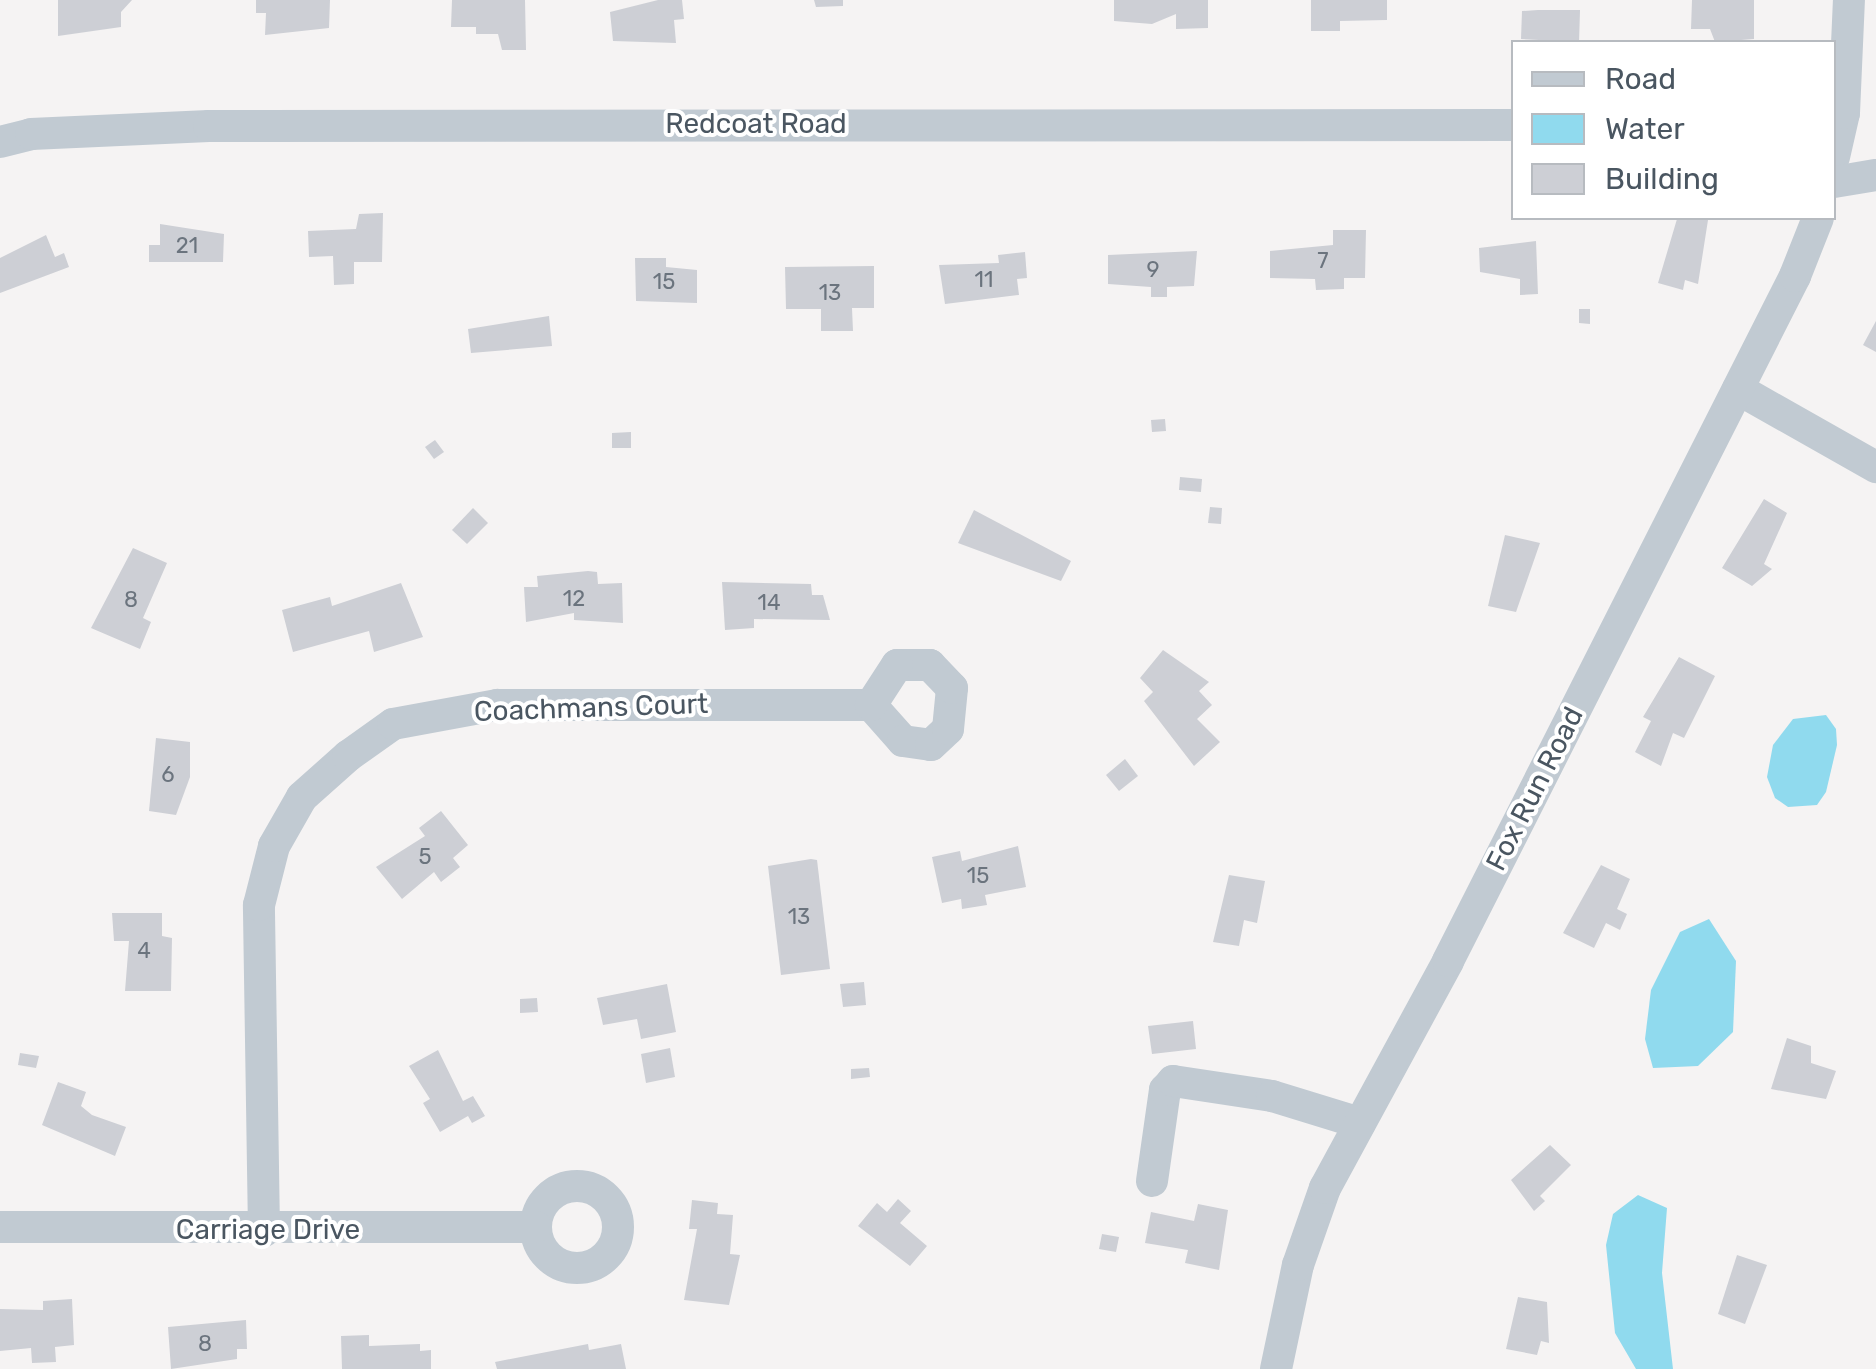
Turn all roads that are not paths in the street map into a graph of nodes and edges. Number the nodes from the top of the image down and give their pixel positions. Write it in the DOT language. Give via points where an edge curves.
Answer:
graph roads {
  1 [pos="1849,0"];
  2 [pos="1511,125"];
  3 [pos="0,142"];
  4 [pos="1836,148"];
  5 [pos="1876,175"];
  6 [pos="1836,182"];
  7 [pos="1817,220"];
  8 [pos="1738,389"];
  9 [pos="1876,466"];
  10 [pos="870,705"];
  11 [pos="1360,1124"];
  12 [pos="1152,1181"];
  13 [pos="0,1227"];
  14 [pos="536,1227"];
  15 [pos="264,1231"];
  16 [pos="1276,1369"];
  1 -- 4 [label="street"];
  2 -- 3 [label="street, Redcoat Road" via="210,126 32,134"];
  5 -- 6 [label="street"];
  7 -- 8 [label="street, Fox Run Road"];
  8 -- 9 [label="street"];
  8 -- 11 [label="street, Fox Run Road"];
  10 -- 15 [label="street, Coachmans Court" via="497,705 393,724 348,756 302,796 274,846 260,905"];
  11 -- 12 [label="street" via="1272,1096 1173,1081 1165,1090"];
  11 -- 16 [label="street, Fox Run Road" via="1325,1188 1298,1265"];
  13 -- 15 [label="street, Carriage Drive"];
  14 -- 15 [label="street, Carriage Drive"];
}
